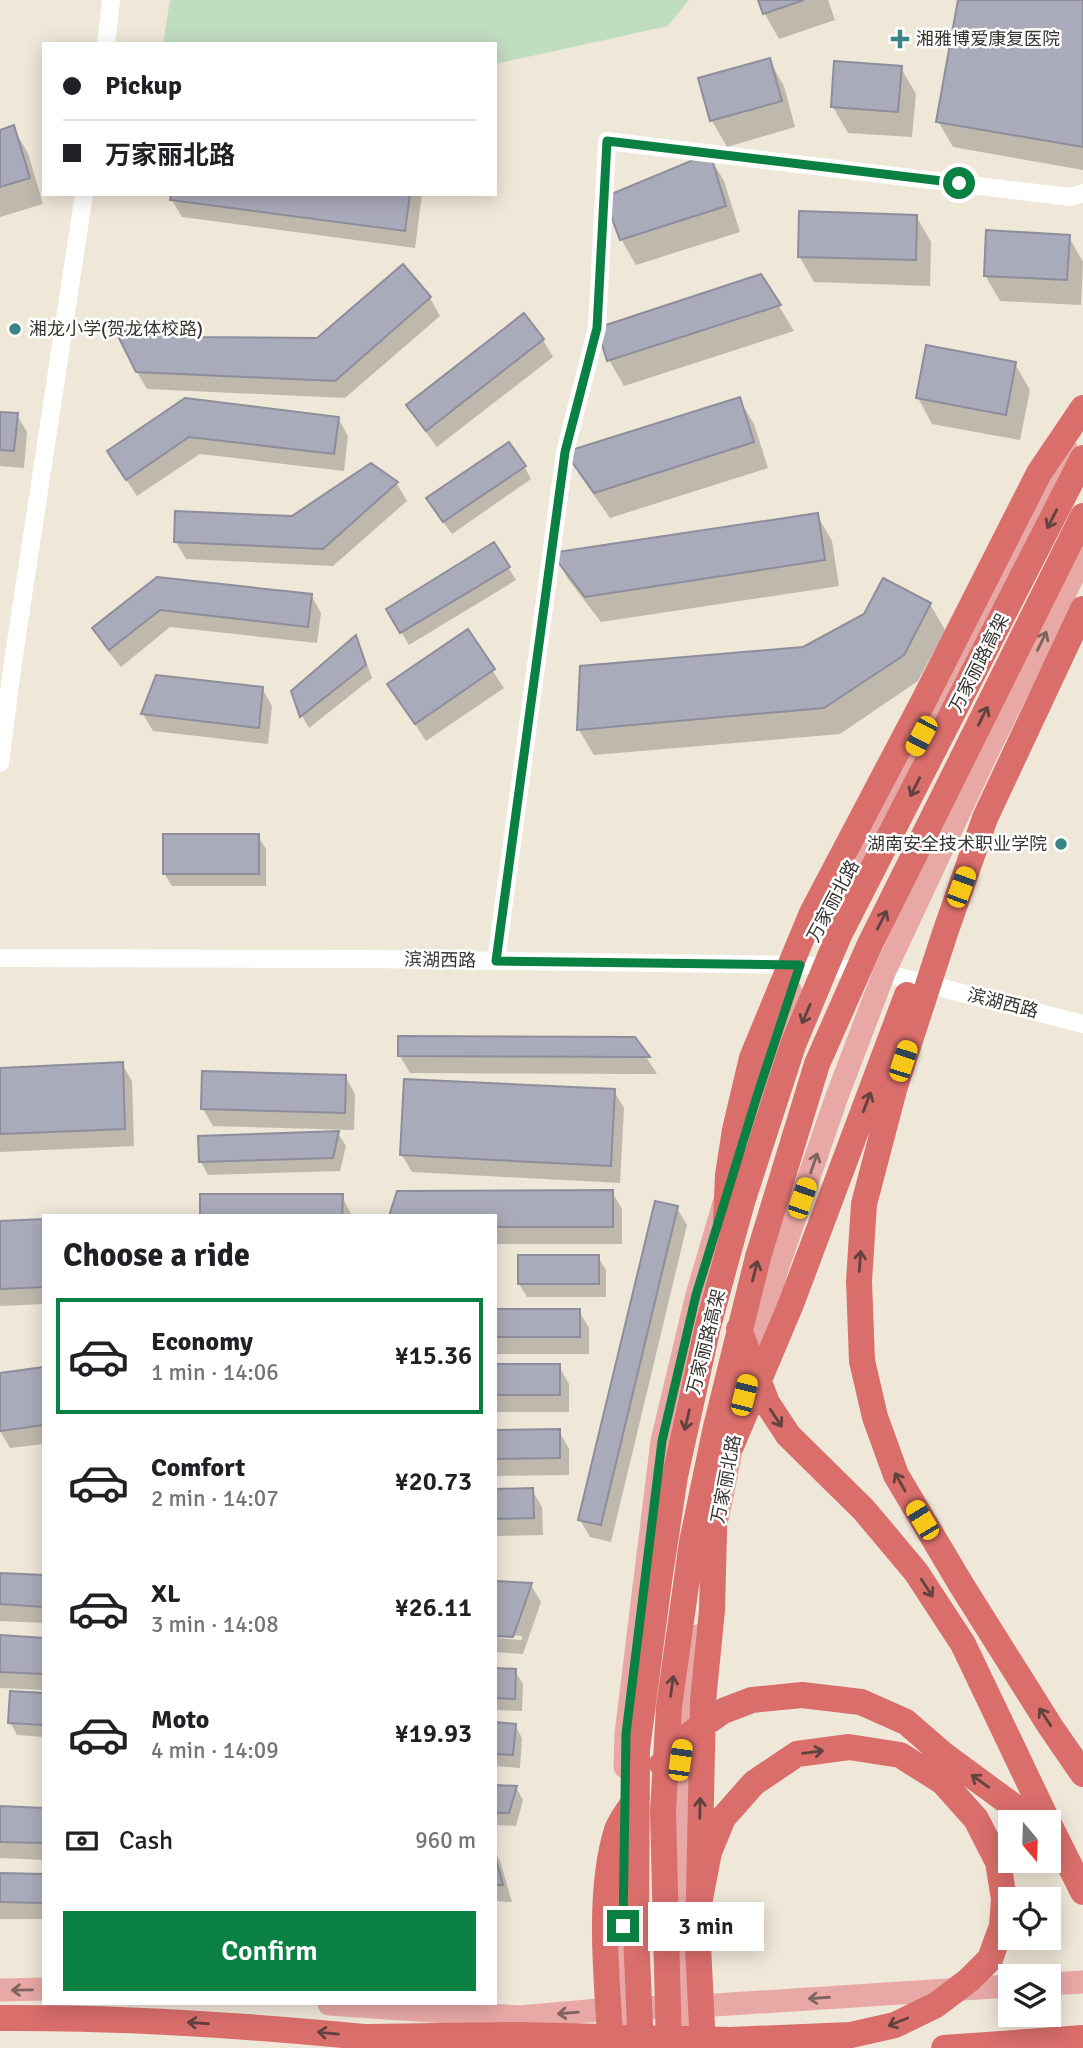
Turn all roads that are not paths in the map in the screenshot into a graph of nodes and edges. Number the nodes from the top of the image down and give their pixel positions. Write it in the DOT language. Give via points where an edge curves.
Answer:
graph roads {
  1 [pos="111,0"];
  2 [pos="106,42"];
  3 [pos="1083,193"];
  4 [pos="84,196"];
  5 [pos="1083,408"];
  6 [pos="1083,415"];
  7 [pos="1083,458"];
  8 [pos="1083,516"];
  9 [pos="1083,556"];
  10 [pos="1083,609"];
  11 [pos="0,763"];
  12 [pos="985,818"];
  13 [pos="0,958"];
  14 [pos="496,961"];
  15 [pos="800,965"];
  16 [pos="884,973"];
  17 [pos="1083,1024"];
  18 [pos="724,1435"];
  19 [pos="1083,1774"];
  20 [pos="1019,1810"];
  21 [pos="1042,1810"];
  22 [pos="1061,1840"];
  23 [pos="1061,1848"];
  24 [pos="1083,1855"];
  25 [pos="1083,1892"];
  26 [pos="698,1909"];
  27 [pos="1083,1982"];
  28 [pos="1061,1983"];
  29 [pos="998,1987"];
  30 [pos="42,1989"];
  31 [pos="0,1990"];
  32 [pos="344,2005"];
  33 [pos="684,2007"];
  34 [pos="622,2008"];
  35 [pos="0,2018"];
  36 [pos="368,2037"];
  37 [pos="1083,2038"];
  38 [pos="469,2048"];
  39 [pos="611,2048"];
  40 [pos="624,2048"];
  41 [pos="640,2048"];
  42 [pos="669,2048"];
  43 [pos="686,2048"];
  44 [pos="703,2048"];
  45 [pos="944,2048"];
  1 -- 2 [label="street"];
  3 -- 14 [label="street" via="1070,197 607,141 597,328 565,452"];
  4 -- 11 [label="street"];
  5 -- 21 [label="highway, one-way" via="1038,473 812,913 752,1058 727,1175 728,1292 766,1403 788,1435 864,1510 916,1572 963,1644"];
  6 -- 15 [label="main road, 万家丽北路" via="946,689"];
  7 -- 41 [label="highway, 万家丽路高架, one-way" via="839,935 793,1045 742,1202 708,1326 675,1476 637,1749"];
  18 -- 8 [label="highway, 万家丽路高架, one-way" via="758,1257 817,1064 870,944"];
  16 -- 9 [label="main road, 万家丽北路, one-way"];
  10 -- 12 [label="highway"];
  18 -- 12 [label="highway, one-way" via="791,1304 931,932"];
  19 -- 12 [label="highway, one-way" via="896,1475 874,1417 862,1361 859,1280 864,1204 895,1086"];
  13 -- 14 [label="street, 滨湖西路"];
  14 -- 15 [label="street, 滨湖西路"];
  15 -- 16 [label="street, 滨湖西路"];
  15 -- 34 [label="main road, 万家丽北路" via="696,1295 662,1441 626,1734"];
  16 -- 17 [label="street, 滨湖西路"];
  18 -- 16 [label="main road, 万家丽北路, one-way" via="776,1272"];
  26 -- 18 [label="highway, one-way" via="703,1701"];
  18 -- 33 [label="main road, 万家丽北路" via="680,1760"];
  42 -- 18 [label="highway, 万家丽路高架, one-way" via="663,1812 669,1707 692,1542"];
  20 -- 39 [label="highway, one-way" via="906,1722 861,1702 802,1695 752,1700 723,1711 690,1735 651,1774 618,1827 606,1908"];
  22 -- 24 [label="highway"];
  23 -- 25 [label="highway"];
  26 -- 36 [label="highway, one-way" via="709,1852 723,1818 754,1783 797,1754 849,1747 900,1755 943,1782 976,1819 998,1862 1004,1899 1002,1926 990,1959 969,1980 895,2025 850,2035 730,2040"];
  26 -- 44 [label="highway"];
  27 -- 28 [label="main road"];
  29 -- 33 [label="main road, one-way"];
  30 -- 31 [label="main road, one-way"];
  34 -- 32 [label="main road, one-way" via="519,2017"];
  33 -- 34 [label="main road"];
  33 -- 43 [label="main road, 万家丽北路"];
  34 -- 40 [label="main road, 万家丽北路"];
  36 -- 35 [label="highway, one-way" via="165,2021"];
  36 -- 38 [label="highway"];
  37 -- 45 [label="highway"];
}
